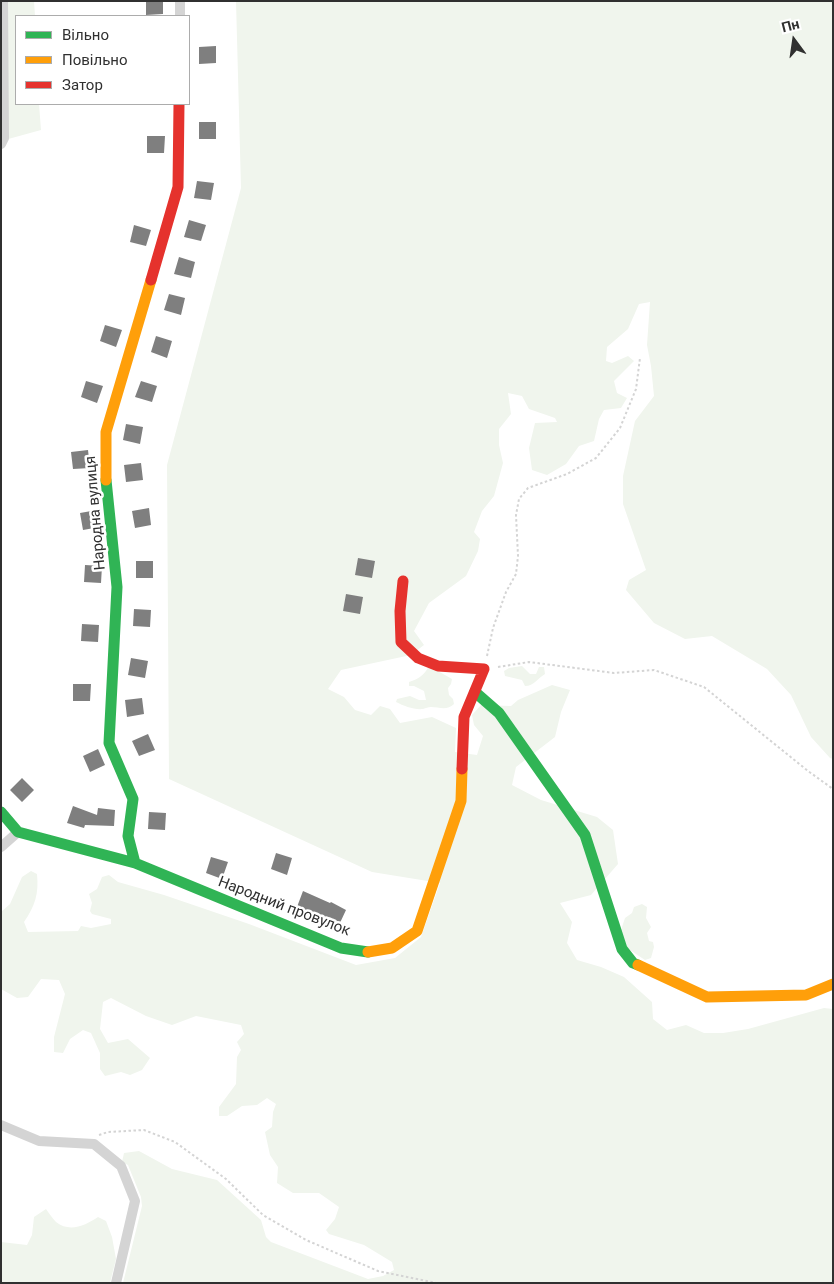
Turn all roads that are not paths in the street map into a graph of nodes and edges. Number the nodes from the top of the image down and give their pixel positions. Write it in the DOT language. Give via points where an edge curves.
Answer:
graph roads {
  1 [pos="3,1"];
  2 [pos="180,1"];
  3 [pos="180,15"];
  4 [pos="179,105"];
  5 [pos="1,144"];
  6 [pos="403,581"];
  7 [pos="475,692"];
  8 [pos="1,812"];
  9 [pos="18,832"];
  10 [pos="1,847"];
  11 [pos="135,864"];
  12 [pos="833,984"];
  13 [pos="1,1126"];
  14 [pos="116,1283"];
  1 -- 5 [label="street" via="4,138"];
  2 -- 3 [label="street"];
  4 -- 11 [label="street, Народна вулиця" via="178,187 106,432 105,472 117,587 109,743 133,799 128,836"];
  6 -- 7 [label="street, Народний провулок" via="401,642 418,658 438,666 484,669"];
  7 -- 11 [label="street, Народний провулок" via="464,717 461,801 417,931 392,948 367,952 341,948"];
  7 -- 12 [label="street" via="499,713 585,835 622,949 633,963 707,997 806,995"];
  8 -- 9 [label="street"];
  9 -- 10 [label="street"];
  9 -- 11 [label="street, Народний провулок"];
  13 -- 14 [label="street" via="39,1141 94,1144 121,1166 135,1201"];
}
